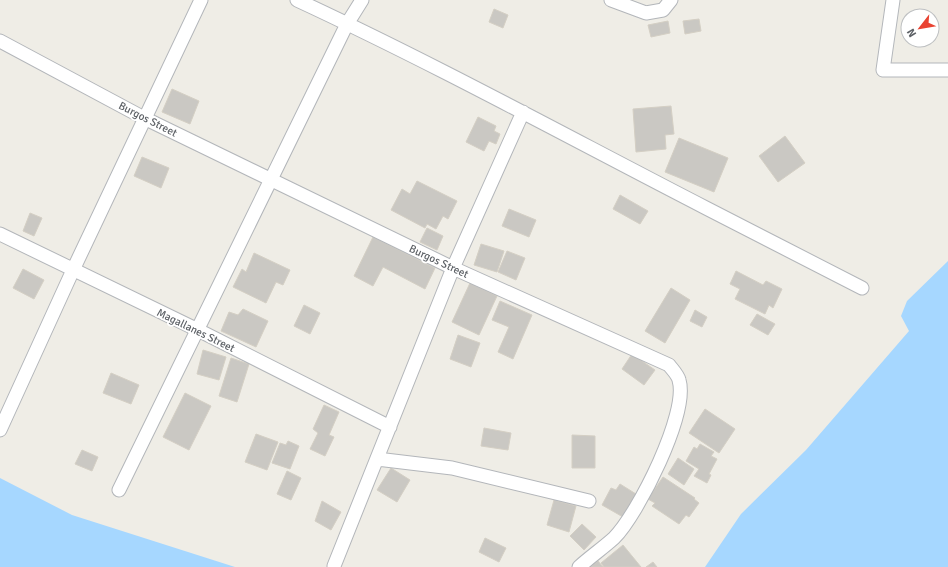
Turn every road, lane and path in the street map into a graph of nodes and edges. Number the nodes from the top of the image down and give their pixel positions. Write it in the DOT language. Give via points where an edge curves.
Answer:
graph roads {
  1 [pos="200,0"];
  2 [pos="296,0"];
  3 [pos="362,0"];
  4 [pos="611,0"];
  5 [pos="671,0"];
  6 [pos="893,0"];
  7 [pos="348,24"];
  8 [pos="0,41"];
  9 [pos="948,70"];
  10 [pos="522,112"];
  11 [pos="144,118"];
  12 [pos="272,180"];
  13 [pos="0,234"];
  14 [pos="453,268"];
  15 [pos="73,270"];
  16 [pos="862,288"];
  17 [pos="198,330"];
  18 [pos="390,427"];
  19 [pos="0,430"];
  20 [pos="377,460"];
  21 [pos="120,490"];
  22 [pos="589,501"];
  23 [pos="334,566"];
  24 [pos="578,567"];
  1 -- 11 [label="street"];
  2 -- 7 [label="street"];
  3 -- 7 [label="street"];
  4 -- 5 [label="street" via="646,13 663,10"];
  6 -- 9 [label="street" via="883,70"];
  7 -- 10 [label="street"];
  7 -- 12 [label="street"];
  8 -- 11 [label="street, Burgos Street"];
  10 -- 14 [label="street"];
  10 -- 16 [label="street"];
  11 -- 12 [label="street, Burgos Street"];
  11 -- 15 [label="street"];
  12 -- 14 [label="street, Burgos Street"];
  12 -- 17 [label="street"];
  13 -- 15 [label="street, Magallanes Street"];
  14 -- 18 [label="street"];
  14 -- 24 [label="street, Burgos Street" via="669,365 679,380 680,404 668,442 636,508 614,537"];
  15 -- 17 [label="street, Magallanes Street"];
  15 -- 19 [label="street"];
  17 -- 18 [label="street, Magallanes Street"];
  17 -- 21 [label="street"];
  18 -- 20 [label="street"];
  20 -- 22 [label="street" via="452,468"];
  20 -- 23 [label="street"];
}
